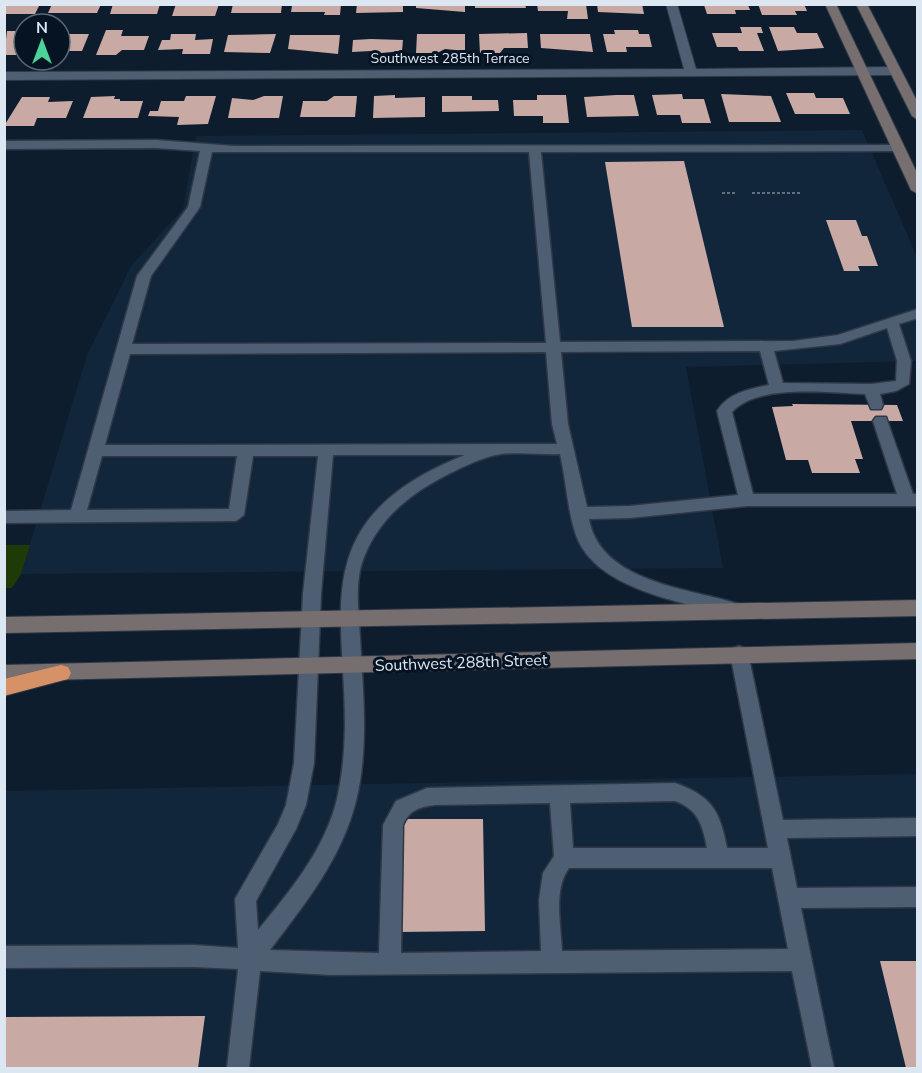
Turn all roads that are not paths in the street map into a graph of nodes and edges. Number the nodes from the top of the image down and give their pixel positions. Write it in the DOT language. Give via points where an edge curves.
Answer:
graph roads {
  1 [pos="671,4"];
  2 [pos="830,4"];
  3 [pos="861,4"];
  4 [pos="862,71"];
  5 [pos="895,71"];
  6 [pos="691,72"];
  7 [pos="4,76"];
  8 [pos="918,116"];
  9 [pos="4,145"];
  10 [pos="898,147"];
  11 [pos="536,148"];
  12 [pos="206,150"];
  13 [pos="918,190"];
  14 [pos="918,313"];
  15 [pos="891,321"];
  16 [pos="552,347"];
  17 [pos="766,347"];
  18 [pos="124,349"];
  19 [pos="777,388"];
  20 [pos="870,389"];
  21 [pos="876,405"];
  22 [pos="881,421"];
  23 [pos="495,449"];
  24 [pos="566,449"];
  25 [pos="246,450"];
  26 [pos="326,450"];
  27 [pos="96,451"];
  28 [pos="747,500"];
  29 [pos="912,500"];
  30 [pos="579,513"];
  31 [pos="4,517"];
  32 [pos="77,517"];
  33 [pos="918,608"];
  34 [pos="738,611"];
  35 [pos="350,619"];
  36 [pos="311,620"];
  37 [pos="4,625"];
  38 [pos="918,651"];
  39 [pos="739,653"];
  40 [pos="352,666"];
  41 [pos="308,667"];
  42 [pos="61,673"];
  43 [pos="4,674"];
  44 [pos="4,688"];
  45 [pos="559,794"];
  46 [pos="918,827"];
  47 [pos="774,829"];
  48 [pos="564,858"];
  49 [pos="719,858"];
  50 [pos="780,858"];
  51 [pos="918,897"];
  52 [pos="788,898"];
  53 [pos="4,957"];
  54 [pos="250,958"];
  55 [pos="801,960"];
  56 [pos="552,963"];
  57 [pos="390,964"];
  58 [pos="237,1068"];
  59 [pos="823,1068"];
  1 -- 6 [label="street"];
  2 -- 4 [label="main road"];
  3 -- 5 [label="main road"];
  4 -- 5 [label="street, Southwest 285th Terrace"];
  4 -- 6 [label="street, Southwest 285th Terrace"];
  4 -- 10 [label="main road"];
  5 -- 8 [label="main road"];
  6 -- 7 [label="street, Southwest 285th Terrace"];
  9 -- 12 [label="lane" via="156,144"];
  10 -- 11 [label="lane"];
  10 -- 13 [label="main road"];
  11 -- 12 [label="lane"];
  11 -- 16 [label="lane"];
  12 -- 18 [label="lane" via="194,207 144,276"];
  14 -- 15 [label="lane"];
  15 -- 17 [label="lane" via="818,344"];
  15 -- 20 [label="lane" via="905,377 902,384 891,388"];
  16 -- 17 [label="lane"];
  16 -- 18 [label="lane"];
  16 -- 24 [label="lane"];
  17 -- 19 [label="lane"];
  18 -- 27 [label="lane"];
  19 -- 20 [label="lane"];
  19 -- 28 [label="lane" via="741,396 724,411"];
  20 -- 21 [label="lane"];
  22 -- 29 [label="lane"];
  23 -- 24 [label="lane"];
  23 -- 26 [label="lane"];
  23 -- 35 [label="lane" via="423,481 375,523 353,565"];
  24 -- 30 [label="lane"];
  25 -- 26 [label="lane"];
  25 -- 27 [label="lane"];
  25 -- 32 [label="lane" via="236,514"];
  26 -- 36 [label="lane"];
  27 -- 32 [label="lane"];
  28 -- 29 [label="lane"];
  28 -- 30 [label="lane"];
  30 -- 34 [label="lane" via="588,543 608,566 634,581"];
  31 -- 32 [label="lane"];
  33 -- 34 [label="main road"];
  34 -- 35 [label="main road"];
  35 -- 36 [label="main road"];
  35 -- 40 [label="lane"];
  36 -- 37 [label="main road"];
  36 -- 41 [label="lane"];
  38 -- 39 [label="main road, Southwest 288th Street"];
  39 -- 40 [label="main road, Southwest 288th Street"];
  39 -- 47 [label="lane"];
  40 -- 41 [label="main road, Southwest 288th Street"];
  40 -- 54 [label="lane" via="348,788 340,821 311,875"];
  41 -- 42 [label="main road, Southwest 288th Street"];
  41 -- 54 [label="lane" via="301,784 286,829 245,899"];
  42 -- 43 [label="main road, Southwest 288th Street"];
  42 -- 44 [label="highway"];
  45 -- 48 [label="lane"];
  45 -- 49 [label="lane" via="662,791 687,796 699,802 708,815"];
  45 -- 57 [label="lane" via="435,796 410,801 401,809 393,825"];
  46 -- 47 [label="lane"];
  47 -- 50 [label="lane"];
  48 -- 49 [label="lane"];
  48 -- 56 [label="lane" via="553,873 549,900"];
  49 -- 50 [label="lane"];
  50 -- 52 [label="lane"];
  51 -- 52 [label="lane"];
  52 -- 55 [label="lane"];
  53 -- 54 [label="lane"];
  54 -- 57 [label="lane"];
  54 -- 58 [label="lane"];
  55 -- 56 [label="lane"];
  55 -- 59 [label="lane"];
  56 -- 57 [label="lane"];
}
